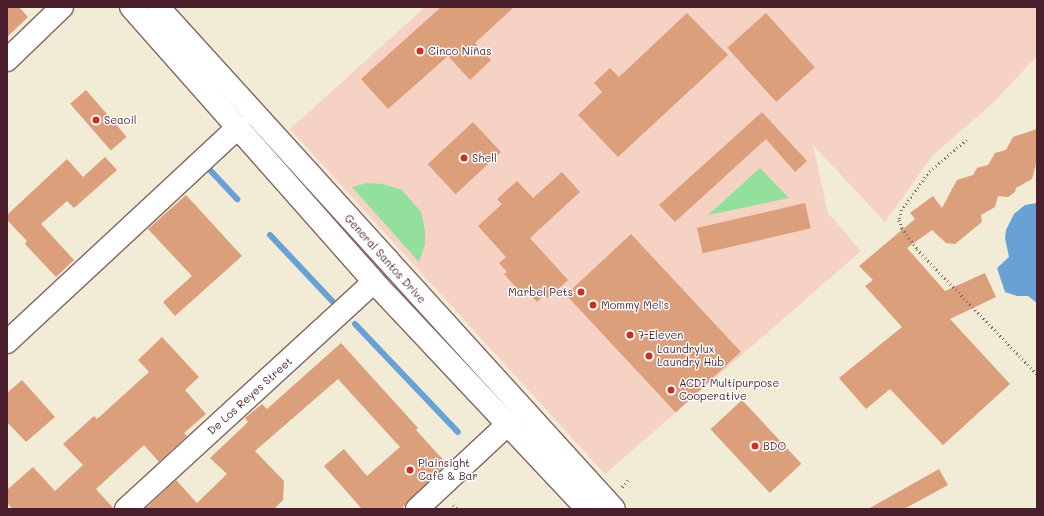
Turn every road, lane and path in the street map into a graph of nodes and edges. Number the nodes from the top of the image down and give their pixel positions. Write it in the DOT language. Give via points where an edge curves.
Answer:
graph roads {
  1 [pos="62,7"];
  2 [pos="131,7"];
  3 [pos="158,7"];
  4 [pos="7,60"];
  5 [pos="238,127"];
  6 [pos="967,140"];
  7 [pos="374,282"];
  8 [pos="7,342"];
  9 [pos="1037,374"];
  10 [pos="509,423"];
  11 [pos="453,505"];
  12 [pos="126,509"];
  13 [pos="417,509"];
  14 [pos="457,509"];
  15 [pos="587,509"];
  16 [pos="614,509"];
  1 -- 4 [label="main road"];
  2 -- 5 [label="main road, General Santos Drive"];
  3 -- 16 [label="main road, General Santos Drive"];
  5 -- 7 [label="main road, General Santos Drive"];
  5 -- 8 [label="main road"];
  6 -- 9 [label="path" via="930,171 902,210 899,220 917,249"];
  7 -- 10 [label="main road, General Santos Drive"];
  7 -- 12 [label="main road, De Los Reyes Street"];
  10 -- 13 [label="main road"];
  10 -- 15 [label="main road, General Santos Drive"];
  11 -- 14 [label="path"];
}
